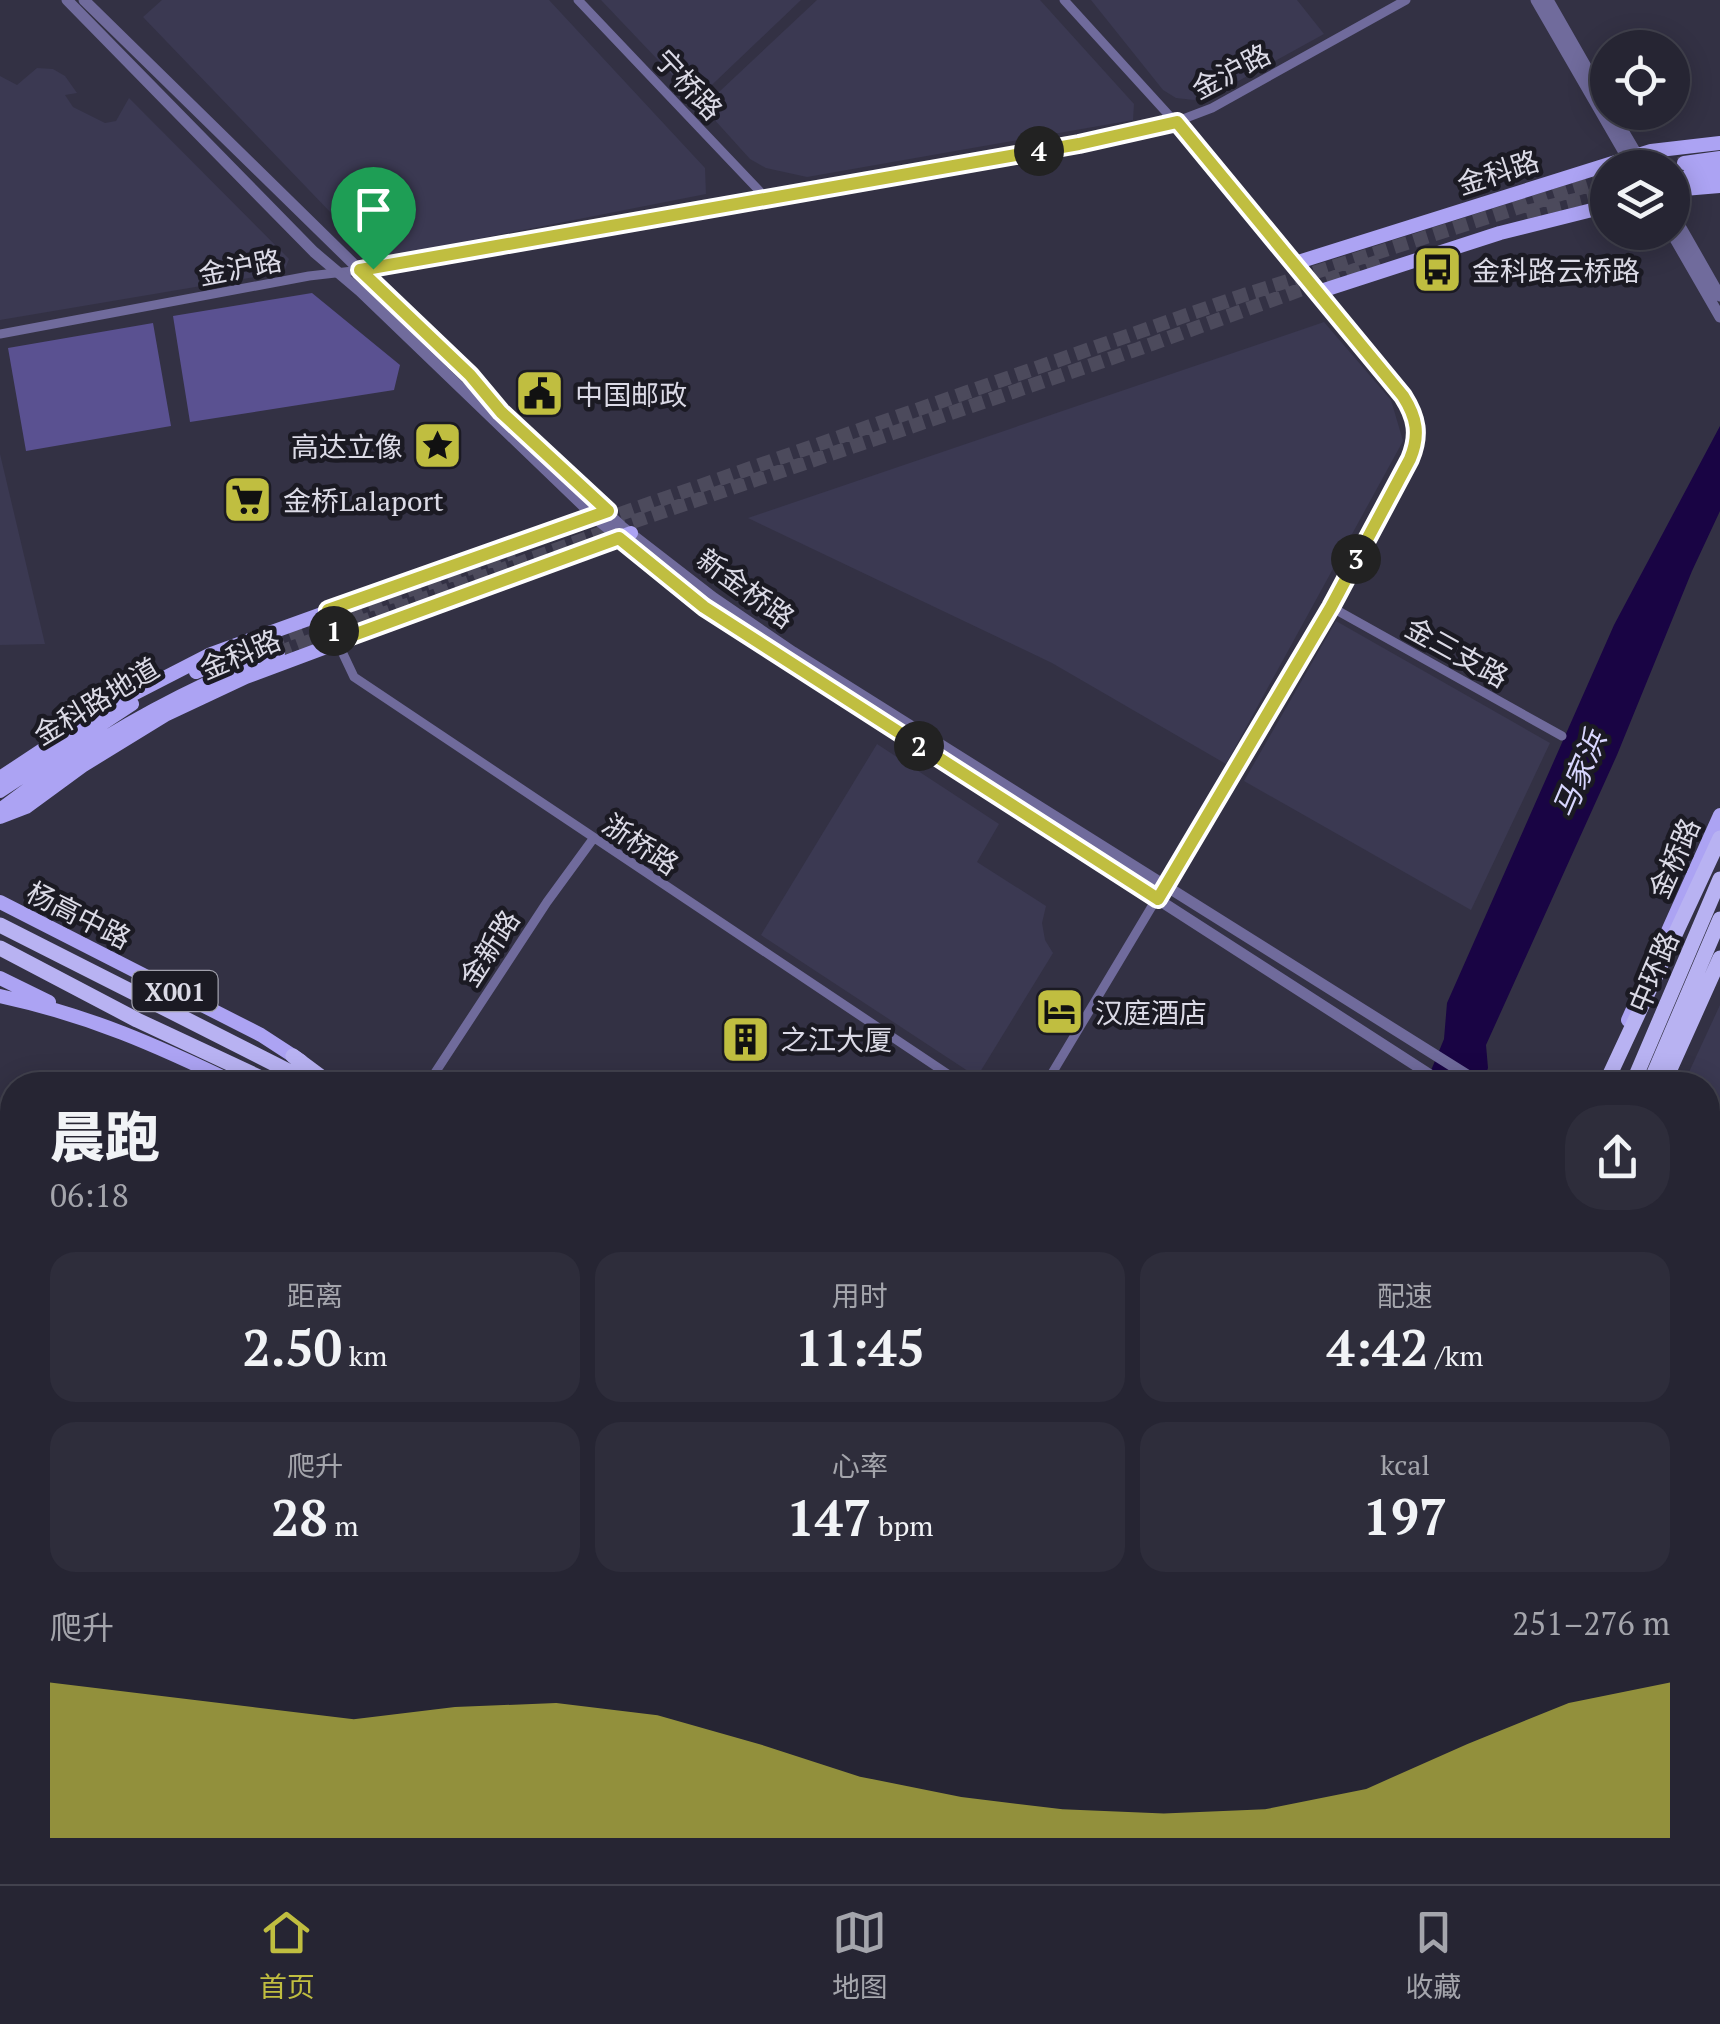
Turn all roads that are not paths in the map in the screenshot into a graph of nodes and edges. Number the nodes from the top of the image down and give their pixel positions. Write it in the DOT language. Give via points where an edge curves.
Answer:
graph roads {
  1 [pos="67,0"];
  2 [pos="84,0"];
  3 [pos="578,0"];
  4 [pos="1064,0"];
  5 [pos="1406,0"];
  6 [pos="1536,0"];
  7 [pos="1548,0"];
  8 [pos="1590,74"];
  9 [pos="1177,122"];
  10 [pos="1720,142"];
  11 [pos="1629,150"];
  12 [pos="1659,150"];
  13 [pos="1720,158"];
  14 [pos="1720,172"];
  15 [pos="1590,176"];
  16 [pos="1720,186"];
  17 [pos="1690,188"];
  18 [pos="767,199"];
  19 [pos="1590,210"];
  20 [pos="1690,244"];
  21 [pos="1681,250"];
  22 [pos="1294,263"];
  23 [pos="360,270"];
  24 [pos="339,274"];
  25 [pos="1318,292"];
  26 [pos="1720,296"];
  27 [pos="1720,317"];
  28 [pos="0,334"];
  29 [pos="600,513"];
  30 [pos="625,536"];
  31 [pos="1331,607"];
  32 [pos="328,610"];
  33 [pos="337,641"];
  34 [pos="274,647"];
  35 [pos="1562,736"];
  36 [pos="7,787"];
  37 [pos="0,810"];
  38 [pos="1720,816"];
  39 [pos="0,817"];
  40 [pos="1720,838"];
  41 [pos="593,839"];
  42 [pos="1720,879"];
  43 [pos="1167,886"];
  44 [pos="1158,899"];
  45 [pos="0,902"];
  46 [pos="1720,919"];
  47 [pos="0,925"];
  48 [pos="1720,938"];
  49 [pos="0,948"];
  50 [pos="0,957"];
  51 [pos="1720,958"];
  52 [pos="0,978"];
  53 [pos="0,996"];
  54 [pos="110,1004"];
  55 [pos="71,1013"];
  56 [pos="292,1056"];
  57 [pos="212,1072"];
  58 [pos="248,1072"];
  59 [pos="290,1072"];
  60 [pos="314,1072"];
  61 [pos="322,1072"];
  62 [pos="436,1072"];
  63 [pos="944,1072"];
  64 [pos="1053,1072"];
  65 [pos="1426,1072"];
  66 [pos="1462,1072"];
  67 [pos="1608,1072"];
  68 [pos="1608,1072"];
  69 [pos="1638,1072"];
  70 [pos="1655,1072"];
  71 [pos="1656,1072"];
  72 [pos="1669,1072"];
  1 -- 24 [label="street, 新金桥路"];
  2 -- 23 [label="street, 新金桥路"];
  3 -- 18 [label="street, 宁桥路"];
  4 -- 9 [label="street"];
  5 -- 9 [label="street, 金沪路"];
  6 -- 11 [label="street"];
  7 -- 8 [label="street"];
  9 -- 18 [label="street, 金沪路"];
  9 -- 22 [label="street"];
  10 -- 12 [label="main road, 金科路"];
  13 -- 14 [label="main road" via="1686,169"];
  15 -- 22 [label="main road, 金科路"];
  16 -- 17 [label="main road"];
  18 -- 23 [label="street, 金沪路"];
  19 -- 25 [label="main road"];
  20 -- 26 [label="street"];
  21 -- 27 [label="street"];
  22 -- 25 [label="street"];
  23 -- 24 [label="street, 金沪路"];
  23 -- 29 [label="street, 新金桥路"];
  24 -- 28 [label="street, 金沪路"];
  24 -- 29 [label="street, 新金桥路"];
  25 -- 31 [label="street" via="1403,396 1417,432 1410,459"];
  29 -- 30 [label="street, 新金桥路"];
  29 -- 32 [label="main road, 金科路"];
  30 -- 33 [label="main road, 金科路"];
  30 -- 43 [label="street, 新金桥路" via="793,652"];
  30 -- 44 [label="street, 新金桥路" via="704,607"];
  31 -- 35 [label="street, 金三支路"];
  31 -- 43 [label="street"];
  32 -- 33 [label="street, 浙桥路"];
  32 -- 36 [label="main road, 金科路" via="211,654 104,709"];
  33 -- 39 [label="main road, 金科路" via="165,715"];
  33 -- 41 [label="street, 浙桥路" via="354,677"];
  34 -- 36 [label="main road, 金科路地道" via="203,668 128,706"];
  36 -- 37 [label="main road, 金科路"];
  38 -- 67 [label="main road, 金桥路"];
  40 -- 68 [label="highway"];
  41 -- 62 [label="street, 金新路"];
  41 -- 63 [label="street, 浙桥路"];
  42 -- 69 [label="highway, 中环路"];
  43 -- 44 [label="street"];
  43 -- 66 [label="street, 新金桥路"];
  44 -- 64 [label="street"];
  44 -- 65 [label="street, 新金桥路"];
  45 -- 56 [label="main road, 杨高中路 / X001"];
  46 -- 70 [label="highway, 中环路"];
  47 -- 59 [label="highway, X001"];
  48 -- 71 [label="main road"];
  49 -- 54 [label="highway"];
  50 -- 54 [label="highway, X001"];
  51 -- 72 [label="highway"];
  52 -- 55 [label="main road"];
  53 -- 55 [label="main road, X001"];
  54 -- 58 [label="highway, X001"];
  55 -- 57 [label="main road, X001"];
  56 -- 60 [label="highway"];
  56 -- 61 [label="main road, 杨高中路 / X001"];
}
